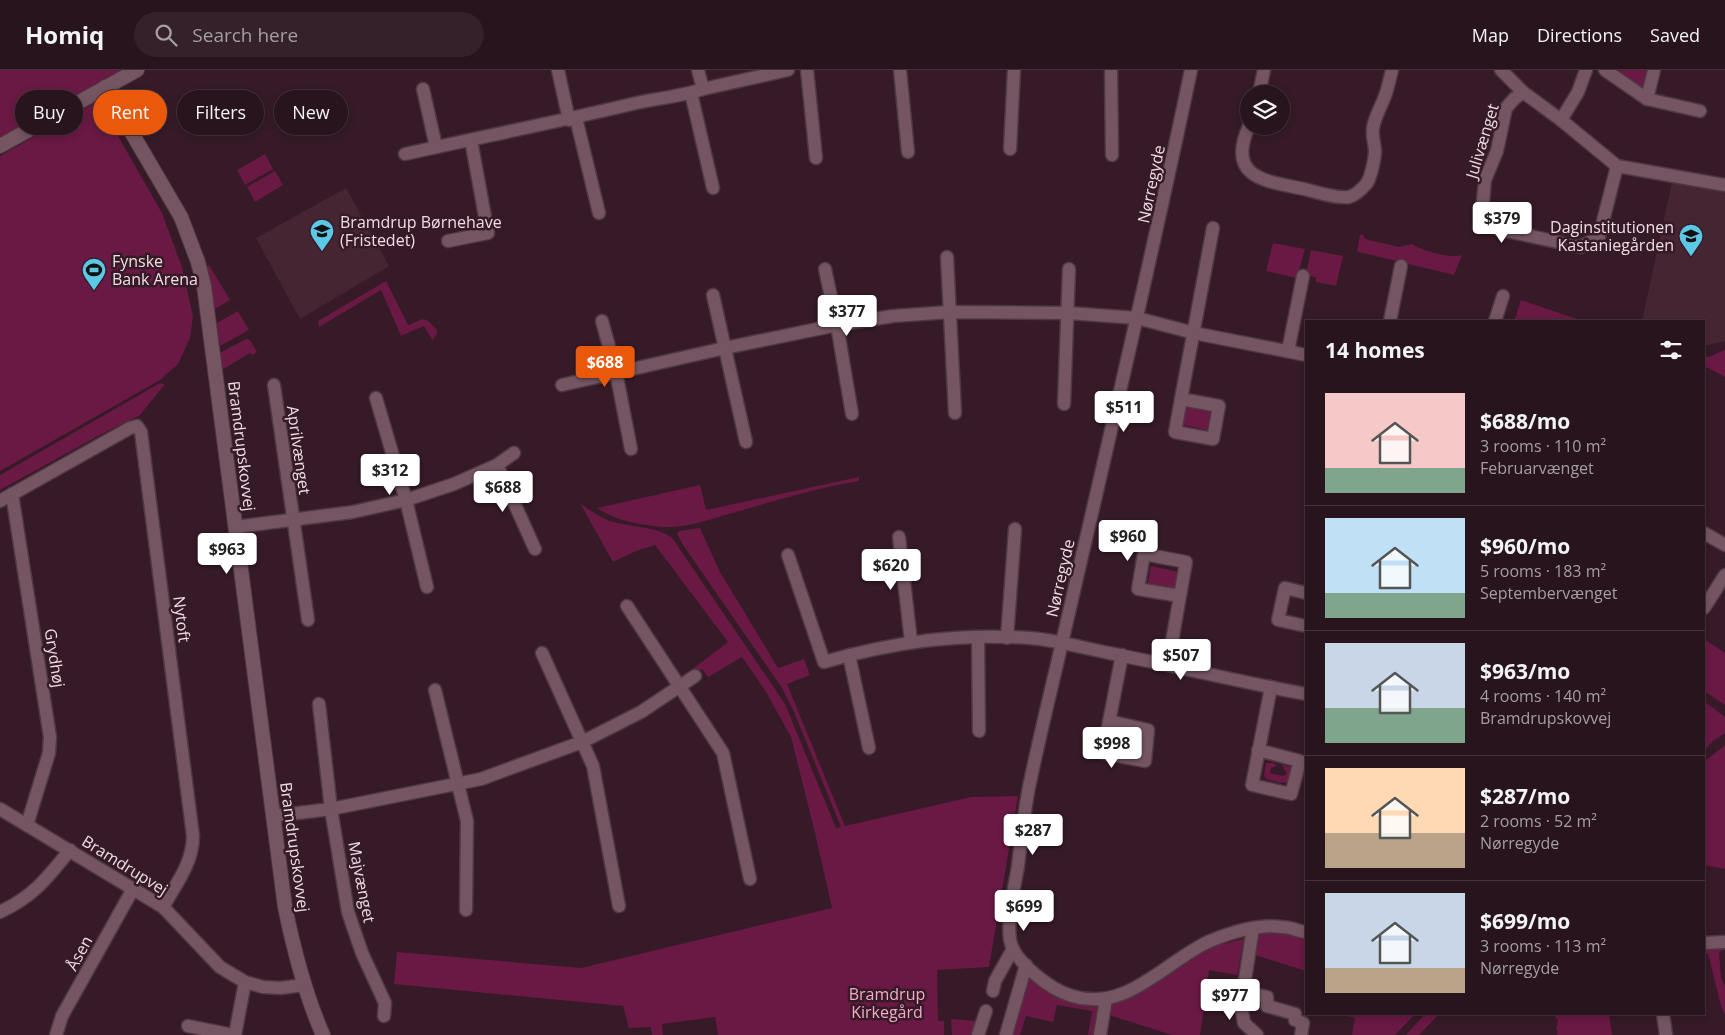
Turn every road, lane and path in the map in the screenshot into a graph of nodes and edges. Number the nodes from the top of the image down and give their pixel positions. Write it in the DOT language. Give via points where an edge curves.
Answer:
graph roads {
  1 [pos="137,70"];
  2 [pos="558,70"];
  3 [pos="698,70"];
  4 [pos="788,70"];
  5 [pos="807,70"];
  6 [pos="900,70"];
  7 [pos="1014,70"];
  8 [pos="1111,70"];
  9 [pos="1191,70"];
  10 [pos="1264,70"];
  11 [pos="1392,70"];
  12 [pos="1501,70"];
  13 [pos="1586,70"];
  14 [pos="1606,70"];
  15 [pos="1654,70"];
  16 [pos="1262,85"];
  17 [pos="105,87"];
  18 [pos="423,89"];
  19 [pos="703,89"];
  20 [pos="1522,92"];
  21 [pos="690,93"];
  22 [pos="1648,99"];
  23 [pos="1700,111"];
  24 [pos="572,119"];
  25 [pos="1561,120"];
  26 [pos="1246,135"];
  27 [pos="471,140"];
  28 [pos="0,146"];
  29 [pos="436,147"];
  30 [pos="1010,149"];
  31 [pos="908,152"];
  32 [pos="405,154"];
  33 [pos="1112,155"];
  34 [pos="816,158"];
  35 [pos="1617,166"];
  36 [pos="1725,185"];
  37 [pos="713,188"];
  38 [pos="599,213"];
  39 [pos="1213,228"];
  40 [pos="448,242"];
  41 [pos="947,257"];
  42 [pos="1401,266"];
  43 [pos="825,268"];
  44 [pos="1070,269"];
  45 [pos="1303,276"];
  46 [pos="714,295"];
  47 [pos="1503,296"];
  48 [pos="950,312"];
  49 [pos="1068,313"];
  50 [pos="1137,318"];
  51 [pos="1390,320"];
  52 [pos="1496,320"];
  53 [pos="602,321"];
  54 [pos="837,325"];
  55 [pos="1194,333"];
  56 [pos="725,348"];
  57 [pos="1288,351"];
  58 [pos="1305,355"];
  59 [pos="616,372"];
  60 [pos="274,384"];
  61 [pos="562,385"];
  62 [pos="376,398"];
  63 [pos="1182,399"];
  64 [pos="1064,404"];
  65 [pos="955,413"];
  66 [pos="852,414"];
  67 [pos="746,442"];
  68 [pos="631,449"];
  69 [pos="514,453"];
  70 [pos="496,465"];
  71 [pos="12,494"];
  72 [pos="406,500"];
  73 [pos="0,501"];
  74 [pos="293,519"];
  75 [pos="235,527"];
  76 [pos="1014,529"];
  77 [pos="1705,534"];
  78 [pos="899,537"];
  79 [pos="1725,546"];
  80 [pos="535,549"];
  81 [pos="788,555"];
  82 [pos="1725,576"];
  83 [pos="426,587"];
  84 [pos="1305,593"];
  85 [pos="1180,596"];
  86 [pos="627,606"];
  87 [pos="1705,606"];
  88 [pos="308,620"];
  89 [pos="1305,626"];
  90 [pos="978,637"];
  91 [pos="1007,638"];
  92 [pos="911,642"];
  93 [pos="1062,644"];
  94 [pos="542,653"];
  95 [pos="850,655"];
  96 [pos="1122,655"];
  97 [pos="1168,664"];
  98 [pos="695,676"];
  99 [pos="1271,687"];
  100 [pos="679,688"];
  101 [pos="435,690"];
  102 [pos="1305,694"];
  103 [pos="319,704"];
  104 [pos="1109,721"];
  105 [pos="979,731"];
  106 [pos="582,742"];
  107 [pos="868,748"];
  108 [pos="1258,750"];
  109 [pos="458,785"];
  110 [pos="0,809"];
  111 [pos="331,809"];
  112 [pos="273,816"];
  113 [pos="27,825"];
  114 [pos="70,850"];
  115 [pos="750,880"];
  116 [pos="134,888"];
  117 [pos="619,906"];
  118 [pos="164,907"];
  119 [pos="466,910"];
  120 [pos="0,912"];
  121 [pos="1253,928"];
  122 [pos="1305,932"];
  123 [pos="1725,942"];
  124 [pos="1705,943"];
  125 [pos="1013,950"];
  126 [pos="1026,965"];
  127 [pos="245,982"];
  128 [pos="304,985"];
  129 [pos="993,991"];
  130 [pos="1242,991"];
  131 [pos="1106,999"];
  132 [pos="986,1011"];
  133 [pos="1663,1015"];
  134 [pos="384,1016"];
  135 [pos="188,1026"];
  136 [pos="56,1035"];
  137 [pos="234,1035"];
  138 [pos="323,1035"];
  139 [pos="978,1035"];
  140 [pos="1006,1035"];
  141 [pos="1100,1035"];
  142 [pos="1257,1035"];
  143 [pos="1301,1035"];
  144 [pos="1666,1035"];
  1 -- 17 [label="street"];
  2 -- 24 [label="street"];
  3 -- 19 [label="street"];
  4 -- 19 [label="street"];
  5 -- 34 [label="street"];
  6 -- 31 [label="street"];
  7 -- 30 [label="street"];
  8 -- 33 [label="street"];
  9 -- 50 [label="street, Nørregyde"];
  10 -- 16 [label="street"];
  11 -- 26 [label="street" via="1373,127 1375,151 1368,181 1360,191 1348,197 1280,184 1251,174 1244,164 1242,148"];
  12 -- 20 [label="street"];
  13 -- 25 [label="street" via="1578,92"];
  14 -- 22 [label="street"];
  15 -- 22 [label="street"];
  17 -- 28 [label="street"];
  17 -- 75 [label="street, Bramdrupskovvej" via="181,217 198,262 209,319"];
  18 -- 29 [label="street"];
  19 -- 21 [label="street"];
  20 -- 25 [label="street"];
  20 -- 35 [label="street, Julivænget" via="1506,108 1497,151 1485,180 1482,212 1489,224 1498,229 1580,247 1599,237"];
  21 -- 24 [label="street"];
  21 -- 37 [label="street"];
  22 -- 23 [label="street"];
  24 -- 27 [label="street"];
  24 -- 38 [label="street"];
  25 -- 35 [label="street"];
  27 -- 29 [label="street"];
  27 -- 40 [label="street" via="488,233"];
  29 -- 32 [label="street"];
  35 -- 36 [label="street"];
  39 -- 55 [label="street"];
  41 -- 48 [label="street"];
  42 -- 51 [label="street"];
  43 -- 54 [label="street"];
  44 -- 49 [label="street"];
  45 -- 57 [label="street"];
  46 -- 56 [label="street"];
  47 -- 52 [label="street"];
  48 -- 49 [label="street"];
  48 -- 54 [label="street" via="892,316"];
  48 -- 65 [label="street"];
  49 -- 50 [label="street"];
  49 -- 64 [label="street"];
  50 -- 55 [label="street"];
  50 -- 93 [label="street, Nørregyde"];
  53 -- 59 [label="street"];
  54 -- 56 [label="street"];
  54 -- 66 [label="street"];
  55 -- 57 [label="street"];
  55 -- 63 [label="street"];
  56 -- 59 [label="street"];
  56 -- 67 [label="street"];
  57 -- 58 [label="street"];
  59 -- 61 [label="street"];
  59 -- 68 [label="street"];
  60 -- 74 [label="street, Aprilvænget"];
  62 -- 72 [label="street"];
  69 -- 70 [label="street, Aprilvænget"];
  70 -- 72 [label="street, Aprilvænget"];
  70 -- 80 [label="street"];
  71 -- 73 [label="street, Nytoft"];
  71 -- 113 [label="street, Grydhøj" via="50,737 49,753"];
  71 -- 118 [label="street, Nytoft" via="130,428 137,426 141,432 193,836 189,862"];
  72 -- 74 [label="street, Aprilvænget" via="353,512"];
  72 -- 83 [label="street"];
  74 -- 75 [label="street, Aprilvænget"];
  74 -- 88 [label="street, Aprilvænget"];
  75 -- 112 [label="street, Bramdrupskovvej"];
  76 -- 91 [label="street"];
  77 -- 79 [label="street"];
  78 -- 92 [label="street"];
  81 -- 95 [label="street" via="824,662"];
  82 -- 87 [label="street"];
  84 -- 89 [label="street" via="1285,588 1278,620"];
  85 -- 97 [label="street"];
  86 -- 100 [label="street"];
  90 -- 91 [label="street"];
  90 -- 92 [label="street"];
  90 -- 105 [label="street"];
  91 -- 93 [label="street" via="1031,638"];
  92 -- 95 [label="street"];
  93 -- 96 [label="street"];
  93 -- 125 [label="street, Nørregyde" via="1028,790 1010,918"];
  94 -- 106 [label="street"];
  95 -- 107 [label="street"];
  96 -- 97 [label="street"];
  96 -- 104 [label="street"];
  97 -- 99 [label="street"];
  98 -- 100 [label="street"];
  99 -- 102 [label="street"];
  99 -- 108 [label="street"];
  100 -- 106 [label="street"];
  100 -- 115 [label="street" via="723,753"];
  101 -- 109 [label="street"];
  103 -- 111 [label="street, Majvænget"];
  106 -- 109 [label="street"];
  106 -- 117 [label="street" via="593,766"];
  109 -- 111 [label="street"];
  109 -- 119 [label="street" via="466,821"];
  110 -- 113 [label="street, Bramdrupvej"];
  111 -- 112 [label="street"];
  111 -- 134 [label="street, Majvænget" via="348,912 385,1003"];
  112 -- 128 [label="street, Bramdrupskovvej" via="285,908"];
  113 -- 114 [label="street, Bramdrupvej"];
  114 -- 116 [label="street, Bramdrupvej"];
  114 -- 120 [label="street" via="43,884"];
  116 -- 118 [label="street, Bramdrupvej"];
  116 -- 136 [label="street, Åsen" via="62,1016"];
  118 -- 127 [label="street, Bramdrupvej" via="220,967"];
  121 -- 122 [label="street" via="1276,926"];
  121 -- 130 [label="street"];
  121 -- 131 [label="street" via="1209,942 1127,993"];
  123 -- 124 [label="street"];
  125 -- 126 [label="street"];
  125 -- 129 [label="street"];
  126 -- 131 [label="street" via="1039,978 1071,996"];
  126 -- 140 [label="street"];
  127 -- 128 [label="street, Bramdrupvej" via="281,988"];
  127 -- 137 [label="street"];
  128 -- 138 [label="street, Bramdrupskovvej"];
  130 -- 142 [label="street" via="1244,1023"];
  130 -- 143 [label="street" via="1267,997 1267,1006 1295,1014 1295,1020 1303,1023"];
  131 -- 141 [label="street"];
  132 -- 139 [label="street"];
  133 -- 144 [label="street"];
  135 -- 137 [label="street"];
}
